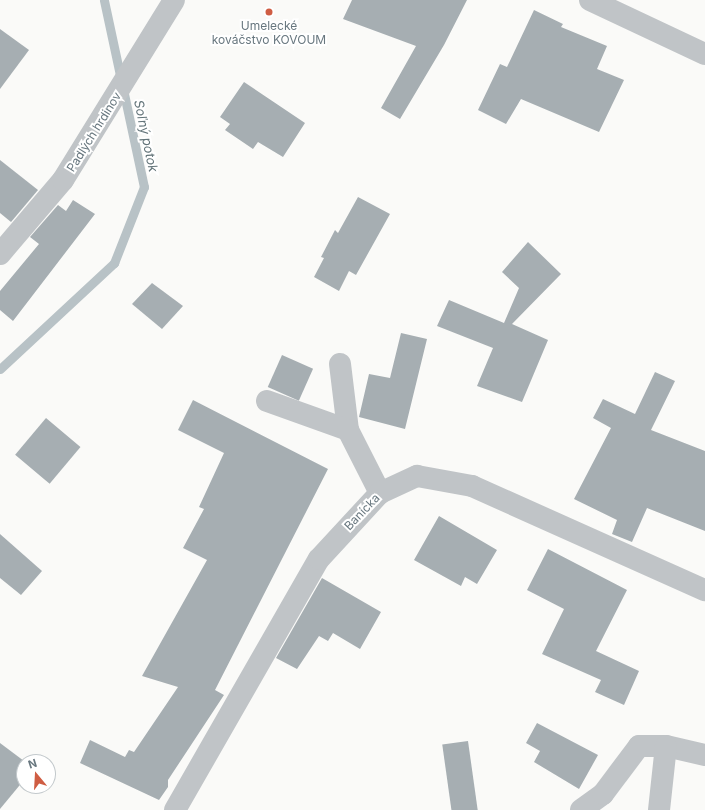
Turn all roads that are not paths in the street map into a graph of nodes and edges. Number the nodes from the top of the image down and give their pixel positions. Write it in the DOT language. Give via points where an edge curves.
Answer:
graph roads {
  1 [pos="174,0"];
  2 [pos="590,0"];
  3 [pos="705,54"];
  4 [pos="4,240"];
  5 [pos="340,364"];
  6 [pos="267,402"];
  7 [pos="348,430"];
  8 [pos="380,493"];
  9 [pos="705,590"];
  10 [pos="666,746"];
  11 [pos="705,755"];
  12 [pos="175,810"];
  13 [pos="581,810"];
  14 [pos="659,810"];
  1 -- 4 [label="street, Padlých hrdinov" via="63,180"];
  2 -- 3 [label="street"];
  5 -- 7 [label="street"];
  6 -- 7 [label="street"];
  7 -- 8 [label="street"];
  8 -- 9 [label="street, Banícka" via="417,476 472,486"];
  8 -- 12 [label="street, Banícka" via="319,559"];
  10 -- 11 [label="street"];
  10 -- 13 [label="street" via="639,746 603,794"];
  10 -- 14 [label="street"];
}
